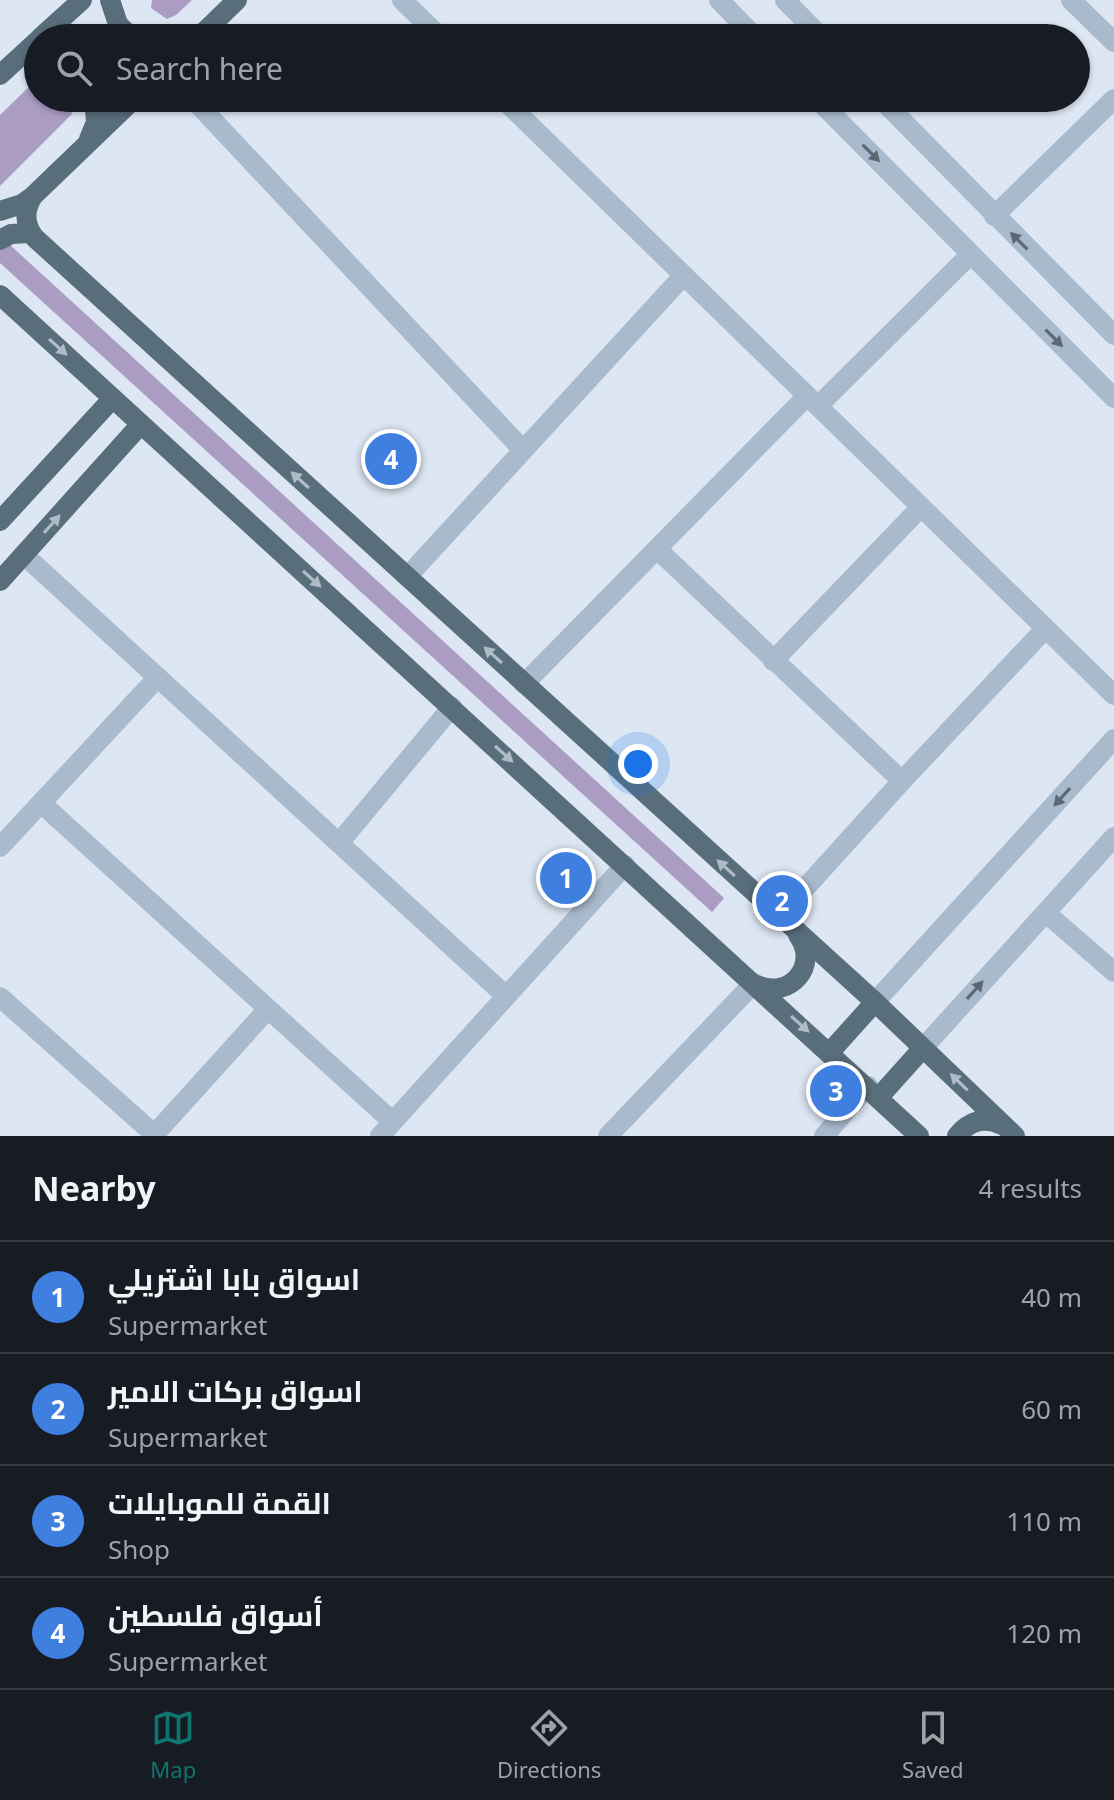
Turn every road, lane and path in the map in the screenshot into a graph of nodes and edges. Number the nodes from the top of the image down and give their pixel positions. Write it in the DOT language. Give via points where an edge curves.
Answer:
graph roads {
  1 [pos="82,0"];
  2 [pos="110,0"];
  3 [pos="237,0"];
  4 [pos="402,0"];
  5 [pos="719,0"];
  6 [pos="785,0"];
  7 [pos="1071,0"];
  8 [pos="56,24"];
  9 [pos="118,24"];
  10 [pos="212,24"];
  11 [pos="427,24"];
  12 [pos="742,24"];
  13 [pos="808,24"];
  14 [pos="1112,37"];
  15 [pos="24,53"];
  16 [pos="24,62"];
  17 [pos="1,74"];
  18 [pos="1114,99"];
  19 [pos="95,112"];
  20 [pos="120,112"];
  21 [pos="205,112"];
  22 [pos="516,112"];
  23 [pos="830,112"];
  24 [pos="894,112"];
  25 [pos="82,149"];
  26 [pos="33,196"];
  27 [pos="0,211"];
  28 [pos="994,216"];
  29 [pos="30,233"];
  30 [pos="0,240"];
  31 [pos="970,255"];
  32 [pos="684,275"];
  33 [pos="0,295"];
  34 [pos="1114,335"];
  35 [pos="113,398"];
  36 [pos="1114,398"];
  37 [pos="812,401"];
  38 [pos="141,424"];
  39 [pos="523,450"];
  40 [pos="921,507"];
  41 [pos="0,521"];
  42 [pos="657,549"];
  43 [pos="24,555"];
  44 [pos="407,577"];
  45 [pos="0,581"];
  46 [pos="1045,629"];
  47 [pos="773,661"];
  48 [pos="158,677"];
  49 [pos="524,684"];
  50 [pos="1114,695"];
  51 [pos="452,707"];
  52 [pos="1114,739"];
  53 [pos="902,781"];
  54 [pos="41,803"];
  55 [pos="1114,837"];
  56 [pos="339,843"];
  57 [pos="0,847"];
  58 [pos="625,865"];
  59 [pos="1046,913"];
  60 [pos="779,917"];
  61 [pos="797,934"];
  62 [pos="1114,972"];
  63 [pos="754,983"];
  64 [pos="506,996"];
  65 [pos="0,997"];
  66 [pos="875,1002"];
  67 [pos="268,1009"];
  68 [pos="923,1048"];
  69 [pos="830,1052"];
  70 [pos="874,1092"];
  71 [pos="386,1129"];
  72 [pos="1010,1132"];
  73 [pos="154,1135"];
  74 [pos="608,1136"];
  75 [pos="824,1136"];
  76 [pos="919,1136"];
  77 [pos="957,1136"];
  1 -- 8 [label="main road"];
  2 -- 9 [label="main road"];
  3 -- 10 [label="main road"];
  4 -- 11 [label="street"];
  5 -- 12 [label="street"];
  6 -- 13 [label="street"];
  7 -- 14 [label="street"];
  15 -- 17 [label="main road"];
  16 -- 17 [label="main road"];
  18 -- 28 [label="street"];
  19 -- 25 [label="main road" via="92,135"];
  20 -- 25 [label="main road"];
  21 -- 39 [label="street"];
  22 -- 32 [label="street"];
  23 -- 31 [label="street, one-way"];
  24 -- 28 [label="street"];
  25 -- 26 [label="main road"];
  26 -- 27 [label="main road"];
  26 -- 29 [label="main road" via="26,217"];
  34 -- 28 [label="street, one-way"];
  29 -- 30 [label="main road"];
  44 -- 29 [label="main road, one-way"];
  31 -- 36 [label="street, one-way"];
  31 -- 37 [label="street"];
  32 -- 37 [label="street"];
  32 -- 39 [label="street"];
  33 -- 35 [label="main road, one-way"];
  35 -- 38 [label="main road"];
  35 -- 41 [label="main road"];
  37 -- 40 [label="street"];
  37 -- 42 [label="street"];
  43 -- 38 [label="main road, one-way"];
  38 -- 51 [label="main road, one-way"];
  39 -- 44 [label="street"];
  40 -- 46 [label="street"];
  40 -- 47 [label="street"];
  42 -- 47 [label="street"];
  42 -- 49 [label="street"];
  43 -- 45 [label="main road"];
  43 -- 48 [label="street"];
  49 -- 44 [label="main road, one-way"];
  46 -- 50 [label="street"];
  46 -- 53 [label="street"];
  47 -- 53 [label="street"];
  48 -- 54 [label="street"];
  48 -- 56 [label="street"];
  60 -- 49 [label="main road, one-way"];
  51 -- 56 [label="street"];
  51 -- 58 [label="main road, one-way"];
  52 -- 66 [label="street, one-way"];
  53 -- 60 [label="street"];
  54 -- 57 [label="street"];
  54 -- 67 [label="street"];
  55 -- 59 [label="street"];
  56 -- 64 [label="street"];
  58 -- 63 [label="main road"];
  58 -- 64 [label="street"];
  59 -- 62 [label="street"];
  68 -- 59 [label="street, one-way"];
  60 -- 61 [label="main road"];
  61 -- 63 [label="main road" via="807,958 795,982 779,989"];
  61 -- 66 [label="main road"];
  63 -- 69 [label="main road, one-way"];
  63 -- 74 [label="street"];
  64 -- 71 [label="street"];
  65 -- 73 [label="street"];
  66 -- 68 [label="main road"];
  66 -- 69 [label="main road"];
  67 -- 71 [label="street"];
  67 -- 73 [label="street"];
  68 -- 70 [label="main road"];
  72 -- 68 [label="main road, one-way"];
  69 -- 70 [label="main road"];
  70 -- 75 [label="street"];
  70 -- 76 [label="main road"];
  72 -- 77 [label="main road" via="998,1122 980,1120"];
}
